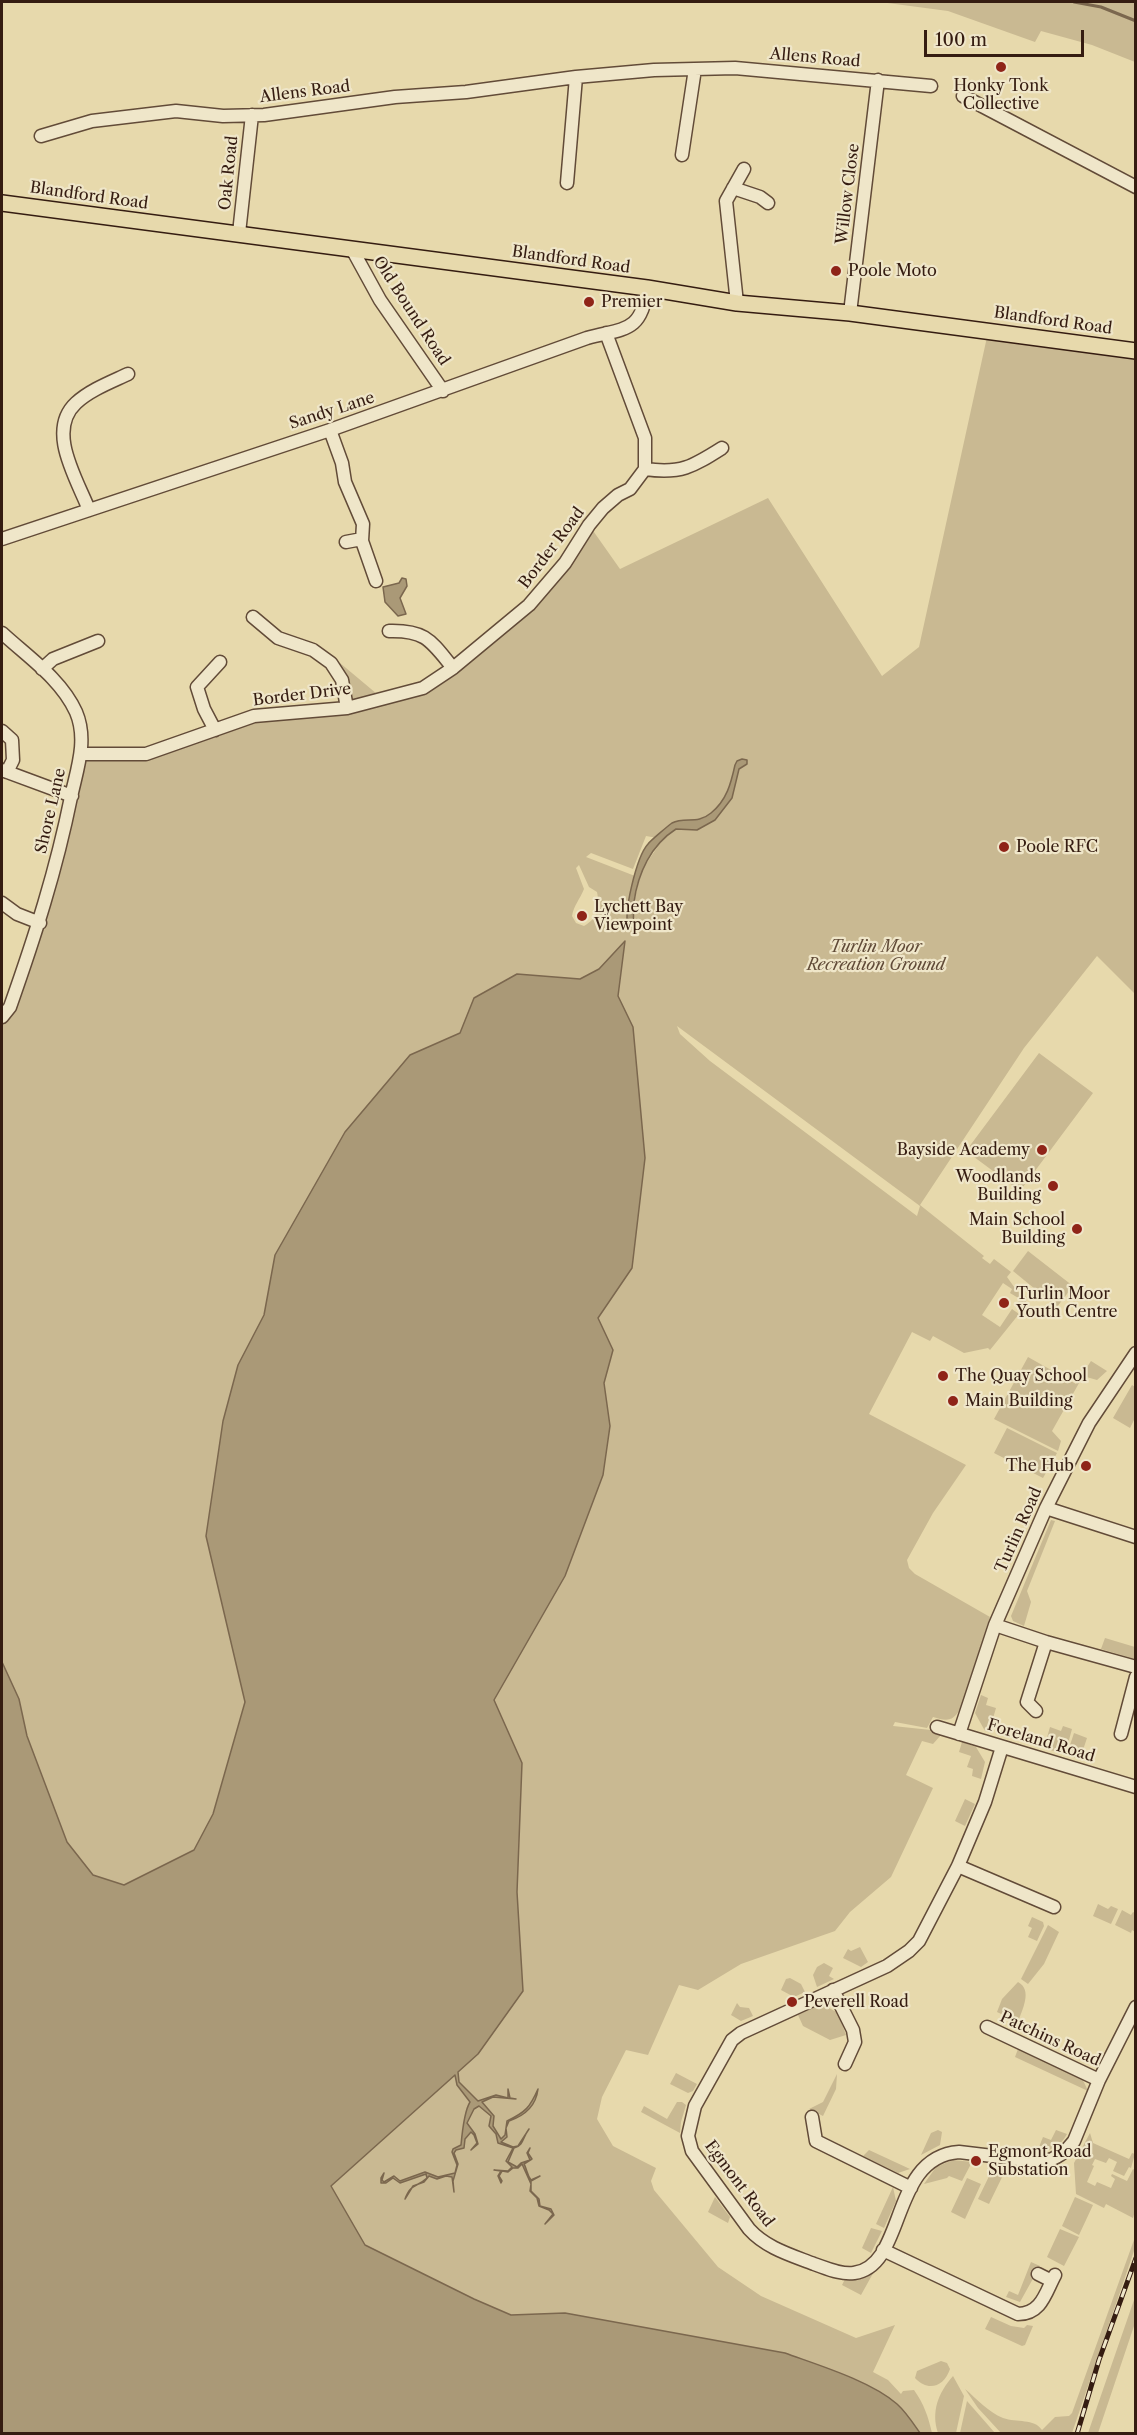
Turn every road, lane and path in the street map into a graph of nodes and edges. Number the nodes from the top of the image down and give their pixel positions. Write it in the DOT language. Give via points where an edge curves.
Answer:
graph roads {
  1 [pos="695,69"];
  2 [pos="576,77"];
  3 [pos="878,80"];
  4 [pos="932,86"];
  5 [pos="963,96"];
  6 [pos="252,115"];
  7 [pos="41,136"];
  8 [pos="682,155"];
  9 [pos="744,169"];
  10 [pos="567,183"];
  11 [pos="1136,187"];
  12 [pos="733,188"];
  13 [pos="2,203"];
  14 [pos="768,203"];
  15 [pos="239,233"];
  16 [pos="352,249"];
  17 [pos="647,288"];
  18 [pos="736,303"];
  19 [pos="850,313"];
  20 [pos="606,333"];
  21 [pos="1136,351"];
  22 [pos="128,374"];
  23 [pos="443,391"];
  24 [pos="330,430"];
  25 [pos="722,448"];
  26 [pos="645,469"];
  27 [pos="89,510"];
  28 [pos="2,539"];
  29 [pos="362,539"];
  30 [pos="346,542"];
  31 [pos="376,581"];
  32 [pos="253,617"];
  33 [pos="389,631"];
  34 [pos="2,633"];
  35 [pos="98,641"];
  36 [pos="220,662"];
  37 [pos="453,668"];
  38 [pos="42,669"];
  39 [pos="347,708"];
  40 [pos="215,730"];
  41 [pos="2,731"];
  42 [pos="81,754"];
  43 [pos="4,771"];
  44 [pos="72,796"];
  45 [pos="2,903"];
  46 [pos="40,923"];
  47 [pos="2,1017"];
  48 [pos="1136,1353"];
  49 [pos="1046,1508"];
  50 [pos="1136,1537"];
  51 [pos="995,1625"];
  52 [pos="1046,1642"];
  53 [pos="1136,1667"];
  54 [pos="1136,1677"];
  55 [pos="1013,1705"];
  56 [pos="937,1727"];
  57 [pos="959,1734"];
  58 [pos="1121,1734"];
  59 [pos="1002,1747"];
  60 [pos="1136,1786"];
  61 [pos="958,1866"];
  62 [pos="1053,1907"];
  63 [pos="833,1990"];
  64 [pos="1136,2007"];
  65 [pos="987,2027"];
  66 [pos="845,2064"];
  67 [pos="1099,2080"];
  68 [pos="812,2117"];
  69 [pos="911,2188"];
  70 [pos="883,2250"];
  71 [pos="1038,2274"];
  1 -- 2 [label="street, Allens Road"];
  1 -- 3 [label="street, Allens Road" via="735,68"];
  1 -- 8 [label="street"];
  2 -- 6 [label="street, Allens Road"];
  2 -- 10 [label="street"];
  3 -- 4 [label="street, Allens Road"];
  3 -- 19 [label="street, Willow Close"];
  5 -- 11 [label="street" via="996,107"];
  6 -- 7 [label="street, Allens Road" via="177,111 92,121"];
  6 -- 15 [label="street, Oak Road"];
  9 -- 12 [label="street"];
  12 -- 14 [label="street"];
  12 -- 18 [label="street" via="726,201"];
  13 -- 15 [label="main road, Blandford Road"];
  15 -- 16 [label="main road, Blandford Road"];
  16 -- 17 [label="main road, Blandford Road"];
  16 -- 23 [label="street, Old Bound Road" via="380,300"];
  17 -- 18 [label="main road, Blandford Road"];
  17 -- 20 [label="street, Sandy Lane" via="637,320 626,329"];
  18 -- 19 [label="main road, Blandford Road"];
  19 -- 21 [label="main road, Blandford Road"];
  20 -- 23 [label="street, Sandy Lane"];
  20 -- 26 [label="street" via="645,438"];
  22 -- 27 [label="street" via="78,401 64,422 62,440"];
  23 -- 24 [label="street, Sandy Lane"];
  24 -- 27 [label="street, Sandy Lane"];
  24 -- 29 [label="street" via="345,482 363,524"];
  25 -- 26 [label="street" via="697,465 679,470"];
  26 -- 37 [label="street, Border Road" via="630,489 603,508 529,605"];
  27 -- 28 [label="street, Sandy Lane"];
  29 -- 30 [label="street"];
  29 -- 31 [label="street"];
  32 -- 39 [label="street" via="278,638 313,650 331,663 342,680"];
  33 -- 37 [label="street" via="423,636"];
  34 -- 38 [label="street, Shore Lane"];
  35 -- 38 [label="street" via="54,659"];
  36 -- 40 [label="street" via="197,687"];
  37 -- 39 [label="street, Border Drive" via="423,688"];
  38 -- 42 [label="street, Shore Lane" via="77,714 82,731"];
  39 -- 40 [label="street, Border Drive" via="254,716"];
  40 -- 42 [label="street, Border Drive" via="146,754"];
  41 -- 43 [label="street" via="12,740 13,760"];
  42 -- 44 [label="street, Shore Lane"];
  43 -- 44 [label="street"];
  44 -- 46 [label="street, Shore Lane"];
  45 -- 46 [label="street"];
  46 -- 47 [label="street, Shore Lane" via="10,1007"];
  48 -- 49 [label="street, Turlin Road" via="1089,1422"];
  49 -- 50 [label="street"];
  49 -- 51 [label="street, Turlin Road"];
  51 -- 52 [label="street"];
  51 -- 57 [label="street, Turlin Road"];
  52 -- 53 [label="street"];
  52 -- 55 [label="street" via="1031,1707"];
  54 -- 58 [label="street"];
  56 -- 57 [label="street, Foreland Road"];
  57 -- 59 [label="street, Foreland Road"];
  59 -- 60 [label="street, Foreland Road"];
  59 -- 61 [label="street, Egmont Road" via="985,1802"];
  61 -- 62 [label="street"];
  61 -- 63 [label="street, Egmont Road" via="914,1946 887,1966"];
  63 -- 66 [label="street" via="855,2042"];
  63 -- 70 [label="street, Egmont Road" via="732,2040 695,2106 688,2140 749,2229 770,2246 848,2273 872,2266"];
  64 -- 67 [label="street, Egmont Road"];
  65 -- 67 [label="street, Patchins Road"];
  67 -- 69 [label="street, Egmont Road" via="1074,2141 1055,2159 1032,2161 945,2153 927,2163"];
  68 -- 69 [label="street" via="816,2141"];
  69 -- 70 [label="street, Egmont Road"];
  70 -- 71 [label="street" via="1018,2314 1029,2313 1041,2303 1053,2278"];
}
